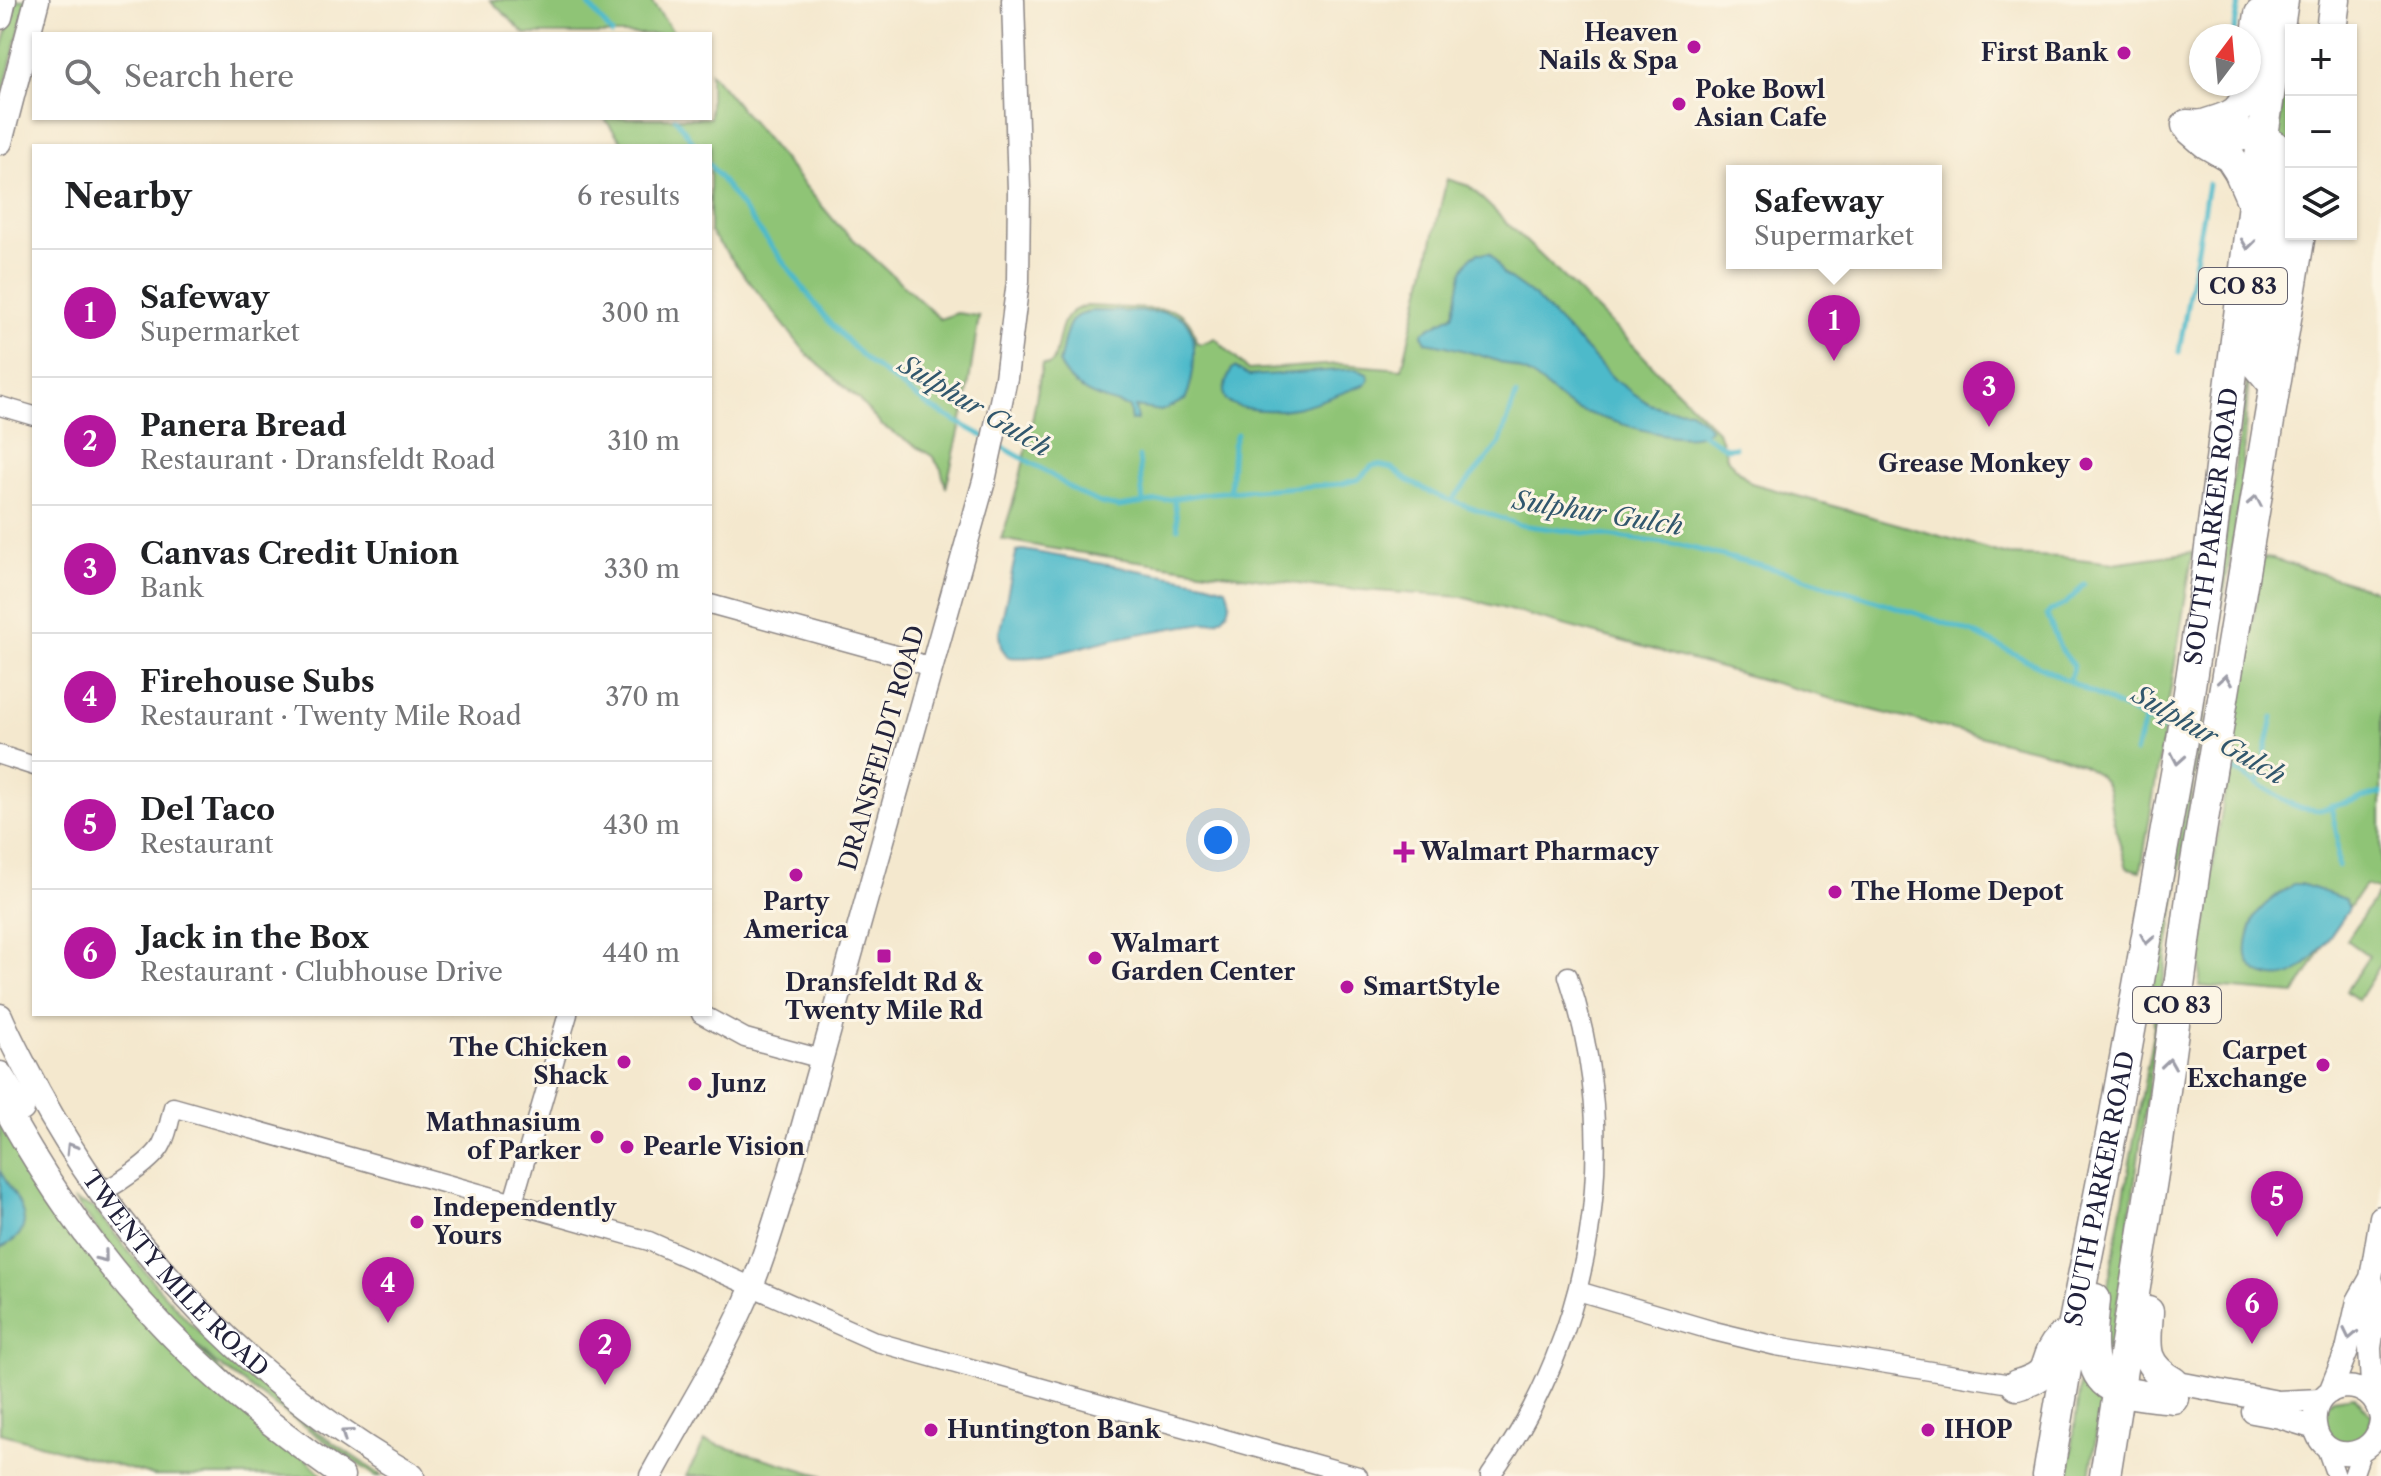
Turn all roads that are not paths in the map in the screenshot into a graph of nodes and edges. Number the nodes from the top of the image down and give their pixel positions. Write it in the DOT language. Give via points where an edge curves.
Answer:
graph roads {
  1 [pos="4,0"];
  2 [pos="37,0"];
  3 [pos="1013,0"];
  4 [pos="2262,0"];
  5 [pos="2283,0"];
  6 [pos="2335,0"];
  7 [pos="0,17"];
  8 [pos="2258,24"];
  9 [pos="2332,24"];
  10 [pos="2246,96"];
  11 [pos="2203,125"];
  12 [pos="2264,141"];
  13 [pos="0,142"];
  14 [pos="2253,204"];
  15 [pos="2299,240"];
  16 [pos="2275,385"];
  17 [pos="0,406"];
  18 [pos="32,415"];
  19 [pos="712,605"];
  20 [pos="931,668"];
  21 [pos="0,755"];
  22 [pos="32,765"];
  23 [pos="1568,976"];
  24 [pos="0,1016"];
  25 [pos="567,1016"];
  26 [pos="704,1016"];
  27 [pos="822,1059"];
  28 [pos="0,1074"];
  29 [pos="0,1098"];
  30 [pos="2158,1142"];
  31 [pos="2104,1173"];
  32 [pos="101,1193"];
  33 [pos="513,1202"];
  34 [pos="2381,1217"];
  35 [pos="2371,1278"];
  36 [pos="752,1287"];
  37 [pos="1578,1291"];
  38 [pos="2073,1327"];
  39 [pos="2017,1385"];
  40 [pos="2119,1390"];
  41 [pos="2173,1390"];
  42 [pos="2325,1396"];
  43 [pos="2379,1414"];
  44 [pos="2054,1435"];
  45 [pos="2320,1437"];
  46 [pos="2362,1450"];
  47 [pos="342,1476"];
  48 [pos="412,1476"];
  49 [pos="651,1476"];
  50 [pos="1358,1476"];
  51 [pos="1490,1476"];
  52 [pos="2048,1476"];
  53 [pos="2105,1476"];
  54 [pos="2125,1476"];
  55 [pos="2336,1476"];
  56 [pos="2353,1476"];
  1 -- 7 [label="main road"];
  2 -- 13 [label="main road"];
  3 -- 20 [label="street, DRANSFELDT ROAD" via="1019,249 1012,337 997,428"];
  4 -- 8 [label="highway"];
  5 -- 12 [label="highway, SOUTH PARKER ROAD / CO 83"];
  6 -- 9 [label="highway"];
  10 -- 11 [label="highway" via="2238,111"];
  11 -- 12 [label="highway"];
  11 -- 14 [label="highway" via="2187,125 2230,157"];
  12 -- 14 [label="highway, SOUTH PARKER ROAD / CO 83"];
  12 -- 16 [label="highway" via="2284,154 2257,364"];
  14 -- 31 [label="highway, SOUTH PARKER ROAD / CO 83, one-way" via="2207,572"];
  15 -- 16 [label="highway, SOUTH PARKER ROAD / CO 83"];
  30 -- 16 [label="highway, SOUTH PARKER ROAD / CO 83, one-way" via="2195,868"];
  17 -- 18 [label="street"];
  19 -- 20 [label="street"];
  20 -- 27 [label="street, DRANSFELDT ROAD"];
  21 -- 22 [label="street"];
  23 -- 37 [label="street" via="1587,1053 1596,1143 1592,1210"];
  32 -- 24 [label="main road, TWENTY MILE ROAD, one-way" via="47,1109"];
  25 -- 33 [label="street"];
  26 -- 27 [label="street" via="745,1038"];
  27 -- 36 [label="street, DRANSFELDT ROAD"];
  28 -- 32 [label="main road" via="72,1189 85,1197"];
  29 -- 47 [label="main road, TWENTY MILE ROAD, one-way" via="62,1203 143,1303 231,1392"];
  30 -- 40 [label="highway, SOUTH PARKER ROAD / CO 83"];
  30 -- 41 [label="highway" via="2146,1350"];
  31 -- 38 [label="highway, SOUTH PARKER ROAD / CO 83"];
  31 -- 40 [label="highway" via="2092,1348 2103,1379"];
  32 -- 33 [label="street" via="159,1150 173,1107"];
  48 -- 32 [label="main road, TWENTY MILE ROAD, one-way" via="324,1419 224,1335 157,1264"];
  33 -- 36 [label="street" via="649,1241"];
  34 -- 35 [label="street"];
  35 -- 42 [label="street, one-way"];
  35 -- 43 [label="street" via="2377,1301 2370,1348 2372,1385"];
  36 -- 49 [label="street, DRANSFELDT ROAD"];
  36 -- 50 [label="street" via="877,1342"];
  37 -- 39 [label="street" via="1776,1346"];
  37 -- 51 [label="street" via="1547,1378"];
  38 -- 39 [label="highway, CO 83" via="2051,1349 2041,1375"];
  38 -- 44 [label="highway, SOUTH PARKER ROAD / CO 83"];
  39 -- 44 [label="highway" via="2031,1396 2040,1421"];
  40 -- 41 [label="highway"];
  40 -- 53 [label="highway, SOUTH PARKER ROAD / CO 83"];
  41 -- 42 [label="street" via="2278,1402"];
  41 -- 45 [label="street" via="2280,1417"];
  41 -- 54 [label="highway" via="2138,1415"];
  42 -- 43 [label="street" via="2355,1387 2367,1393"];
  42 -- 45 [label="street" via="2315,1414"];
  43 -- 46 [label="street" via="2376,1437"];
  44 -- 52 [label="highway, SOUTH PARKER ROAD / CO 83"];
  45 -- 46 [label="street" via="2343,1453"];
  45 -- 55 [label="street"];
  46 -- 56 [label="street"];
}
